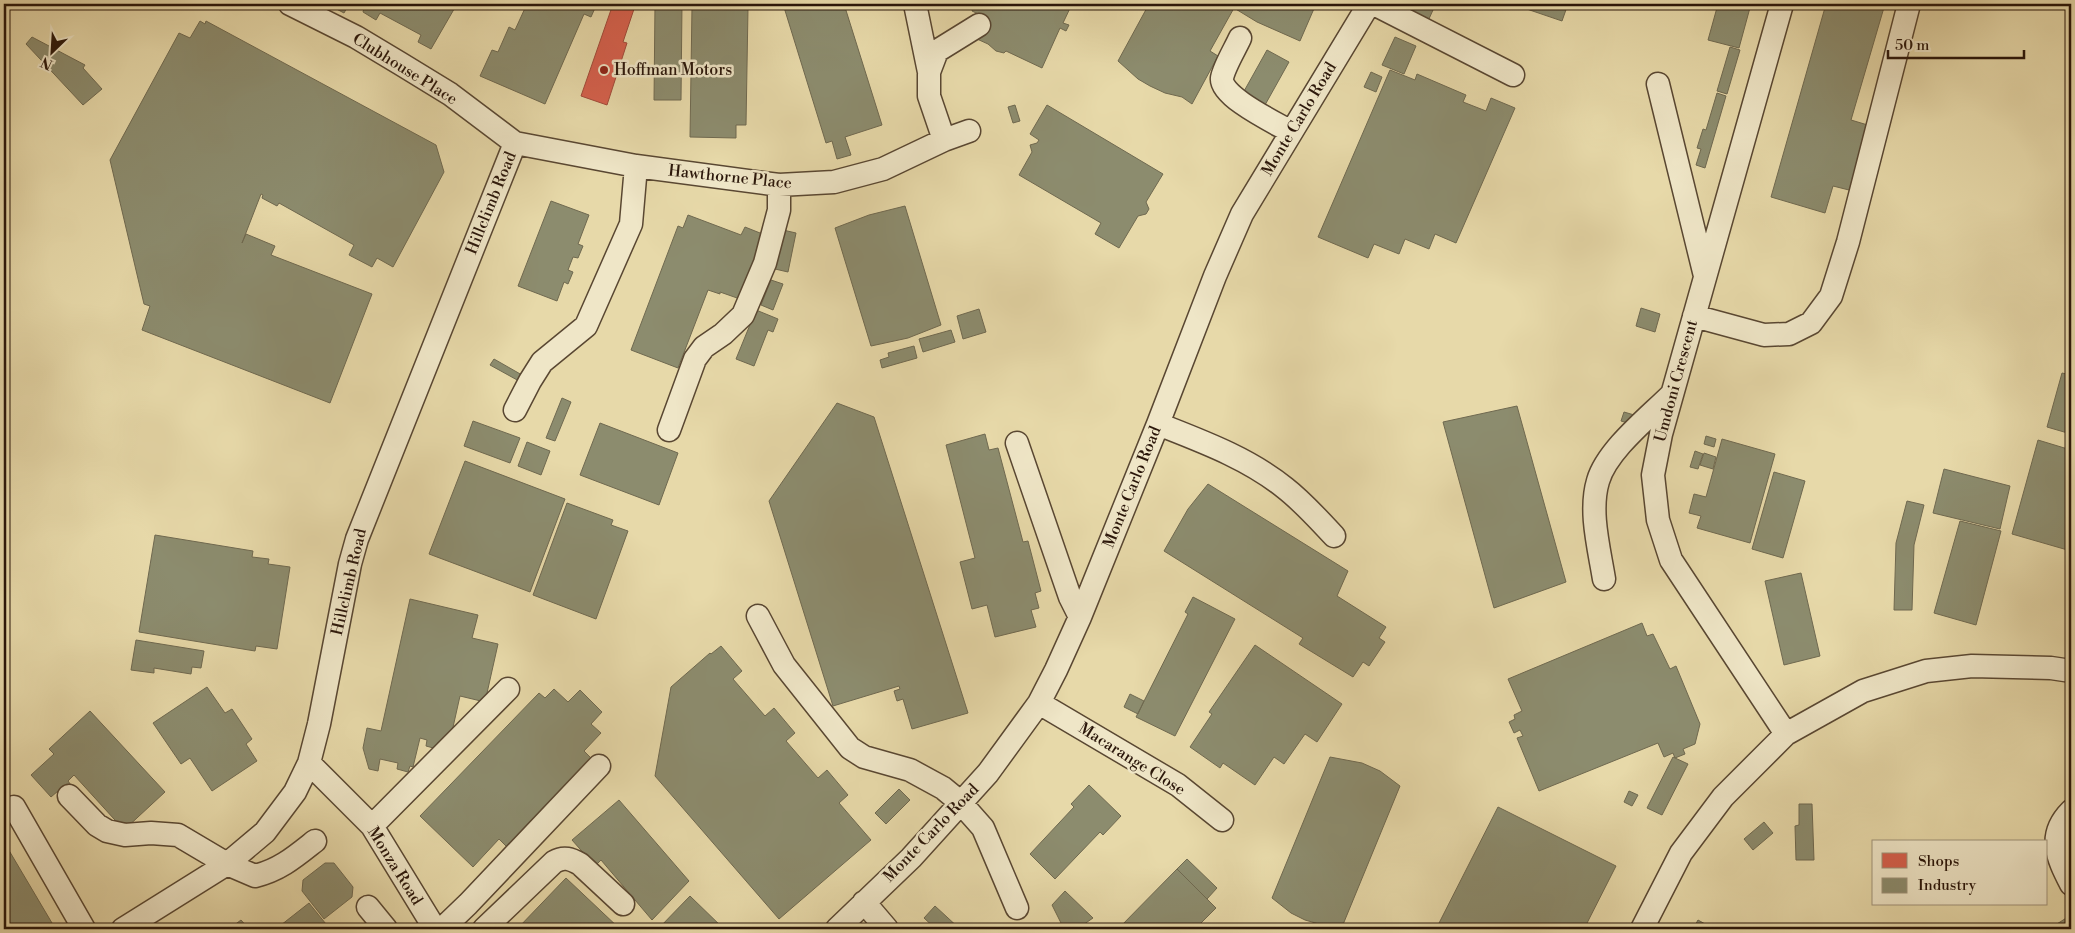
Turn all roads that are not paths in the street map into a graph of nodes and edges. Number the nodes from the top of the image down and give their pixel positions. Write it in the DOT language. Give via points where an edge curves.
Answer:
graph roads {
  1 [pos="290,4"];
  2 [pos="915,4"];
  3 [pos="1369,4"];
  4 [pos="1374,4"];
  5 [pos="1782,4"];
  6 [pos="1909,4"];
  7 [pos="979,25"];
  8 [pos="1240,38"];
  9 [pos="929,72"];
  10 [pos="1513,75"];
  11 [pos="1658,84"];
  12 [pos="969,131"];
  13 [pos="1291,132"];
  14 [pos="944,140"];
  15 [pos="515,143"];
  16 [pos="636,166"];
  17 [pos="779,185"];
  18 [pos="1705,277"];
  19 [pos="1694,316"];
  20 [pos="1672,393"];
  21 [pos="514,410"];
  22 [pos="1158,424"];
  23 [pos="669,430"];
  24 [pos="1017,443"];
  25 [pos="1334,536"];
  26 [pos="1604,579"];
  27 [pos="758,616"];
  28 [pos="1080,617"];
  29 [pos="2071,672"];
  30 [pos="508,689"];
  31 [pos="1039,703"];
  32 [pos="1786,734"];
  33 [pos="309,762"];
  34 [pos="599,766"];
  35 [pos="69,796"];
  36 [pos="960,802"];
  37 [pos="14,807"];
  38 [pos="2071,811"];
  39 [pos="1222,820"];
  40 [pos="372,826"];
  41 [pos="315,841"];
  42 [pos="227,864"];
  43 [pos="2071,884"];
  44 [pos="864,902"];
  45 [pos="623,904"];
  46 [pos="368,907"];
  47 [pos="1017,908"];
  48 [pos="84,929"];
  49 [pos="123,929"];
  50 [pos="386,929"];
  51 [pos="435,929"];
  52 [pos="442,929"];
  53 [pos="484,929"];
  54 [pos="837,929"];
  55 [pos="887,929"];
  56 [pos="1642,929"];
  1 -- 15 [label="street, Clubhouse Place" via="450,94"];
  2 -- 9 [label="street"];
  3 -- 13 [label="street, Monte Carlo Road"];
  4 -- 10 [label="street"];
  5 -- 18 [label="street, Umdoni Crescent"];
  6 -- 19 [label="street" via="1831,296 1811,322 1789,334 1764,335"];
  7 -- 9 [label="street" via="937,51"];
  8 -- 13 [label="street" via="1222,78 1224,88 1244,105"];
  9 -- 14 [label="street" via="929,96"];
  11 -- 18 [label="street"];
  12 -- 14 [label="street, Hawthorne Place"];
  13 -- 22 [label="street, Monte Carlo Road" via="1242,214"];
  14 -- 17 [label="street, Hawthorne Place" via="883,169 834,182"];
  15 -- 16 [label="street, Hawthorne Place"];
  15 -- 33 [label="street, Hillclimb Road" via="357,539"];
  16 -- 17 [label="street, Hawthorne Place"];
  16 -- 21 [label="street" via="631,224 586,326 542,362"];
  17 -- 23 [label="street" via="779,210 765,263 743,315 704,347 695,359"];
  18 -- 19 [label="street, Umdoni Crescent"];
  19 -- 20 [label="street, Umdoni Crescent"];
  20 -- 26 [label="street" via="1614,451 1603,468 1598,482 1596,520"];
  20 -- 32 [label="street, Umdoni Crescent" via="1654,475 1658,520 1671,560"];
  22 -- 25 [label="street" via="1261,471 1302,503"];
  22 -- 28 [label="street, Monte Carlo Road"];
  24 -- 28 [label="street" via="1070,597"];
  27 -- 36 [label="street" via="784,666 850,748 864,757 910,770 943,788"];
  28 -- 31 [label="street, Monte Carlo Road"];
  29 -- 32 [label="street" via="2051,668 1972,666 1926,671 1863,691"];
  30 -- 40 [label="street"];
  31 -- 36 [label="street, Monte Carlo Road" via="988,773"];
  31 -- 39 [label="street, Macarange Close" via="1178,785"];
  32 -- 56 [label="street" via="1723,797 1681,853"];
  33 -- 40 [label="street, Monza Road"];
  33 -- 42 [label="street, Hillclimb Road" via="296,792 265,832"];
  34 -- 52 [label="street"];
  35 -- 42 [label="street" via="107,832 178,834"];
  36 -- 44 [label="street, Monte Carlo Road" via="911,858"];
  36 -- 47 [label="street" via="983,828"];
  37 -- 48 [label="street"];
  38 -- 43 [label="street" via="2061,820 2056,843 2057,855"];
  40 -- 51 [label="street, Monza Road"];
  41 -- 42 [label="street" via="287,864 266,874 255,876"];
  42 -- 49 [label="street, Hillclimb Road"];
  44 -- 54 [label="street, Monte Carlo Road"];
  44 -- 55 [label="street"];
  45 -- 53 [label="street" via="580,864 564,858 554,862"];
  46 -- 50 [label="street"];
}
